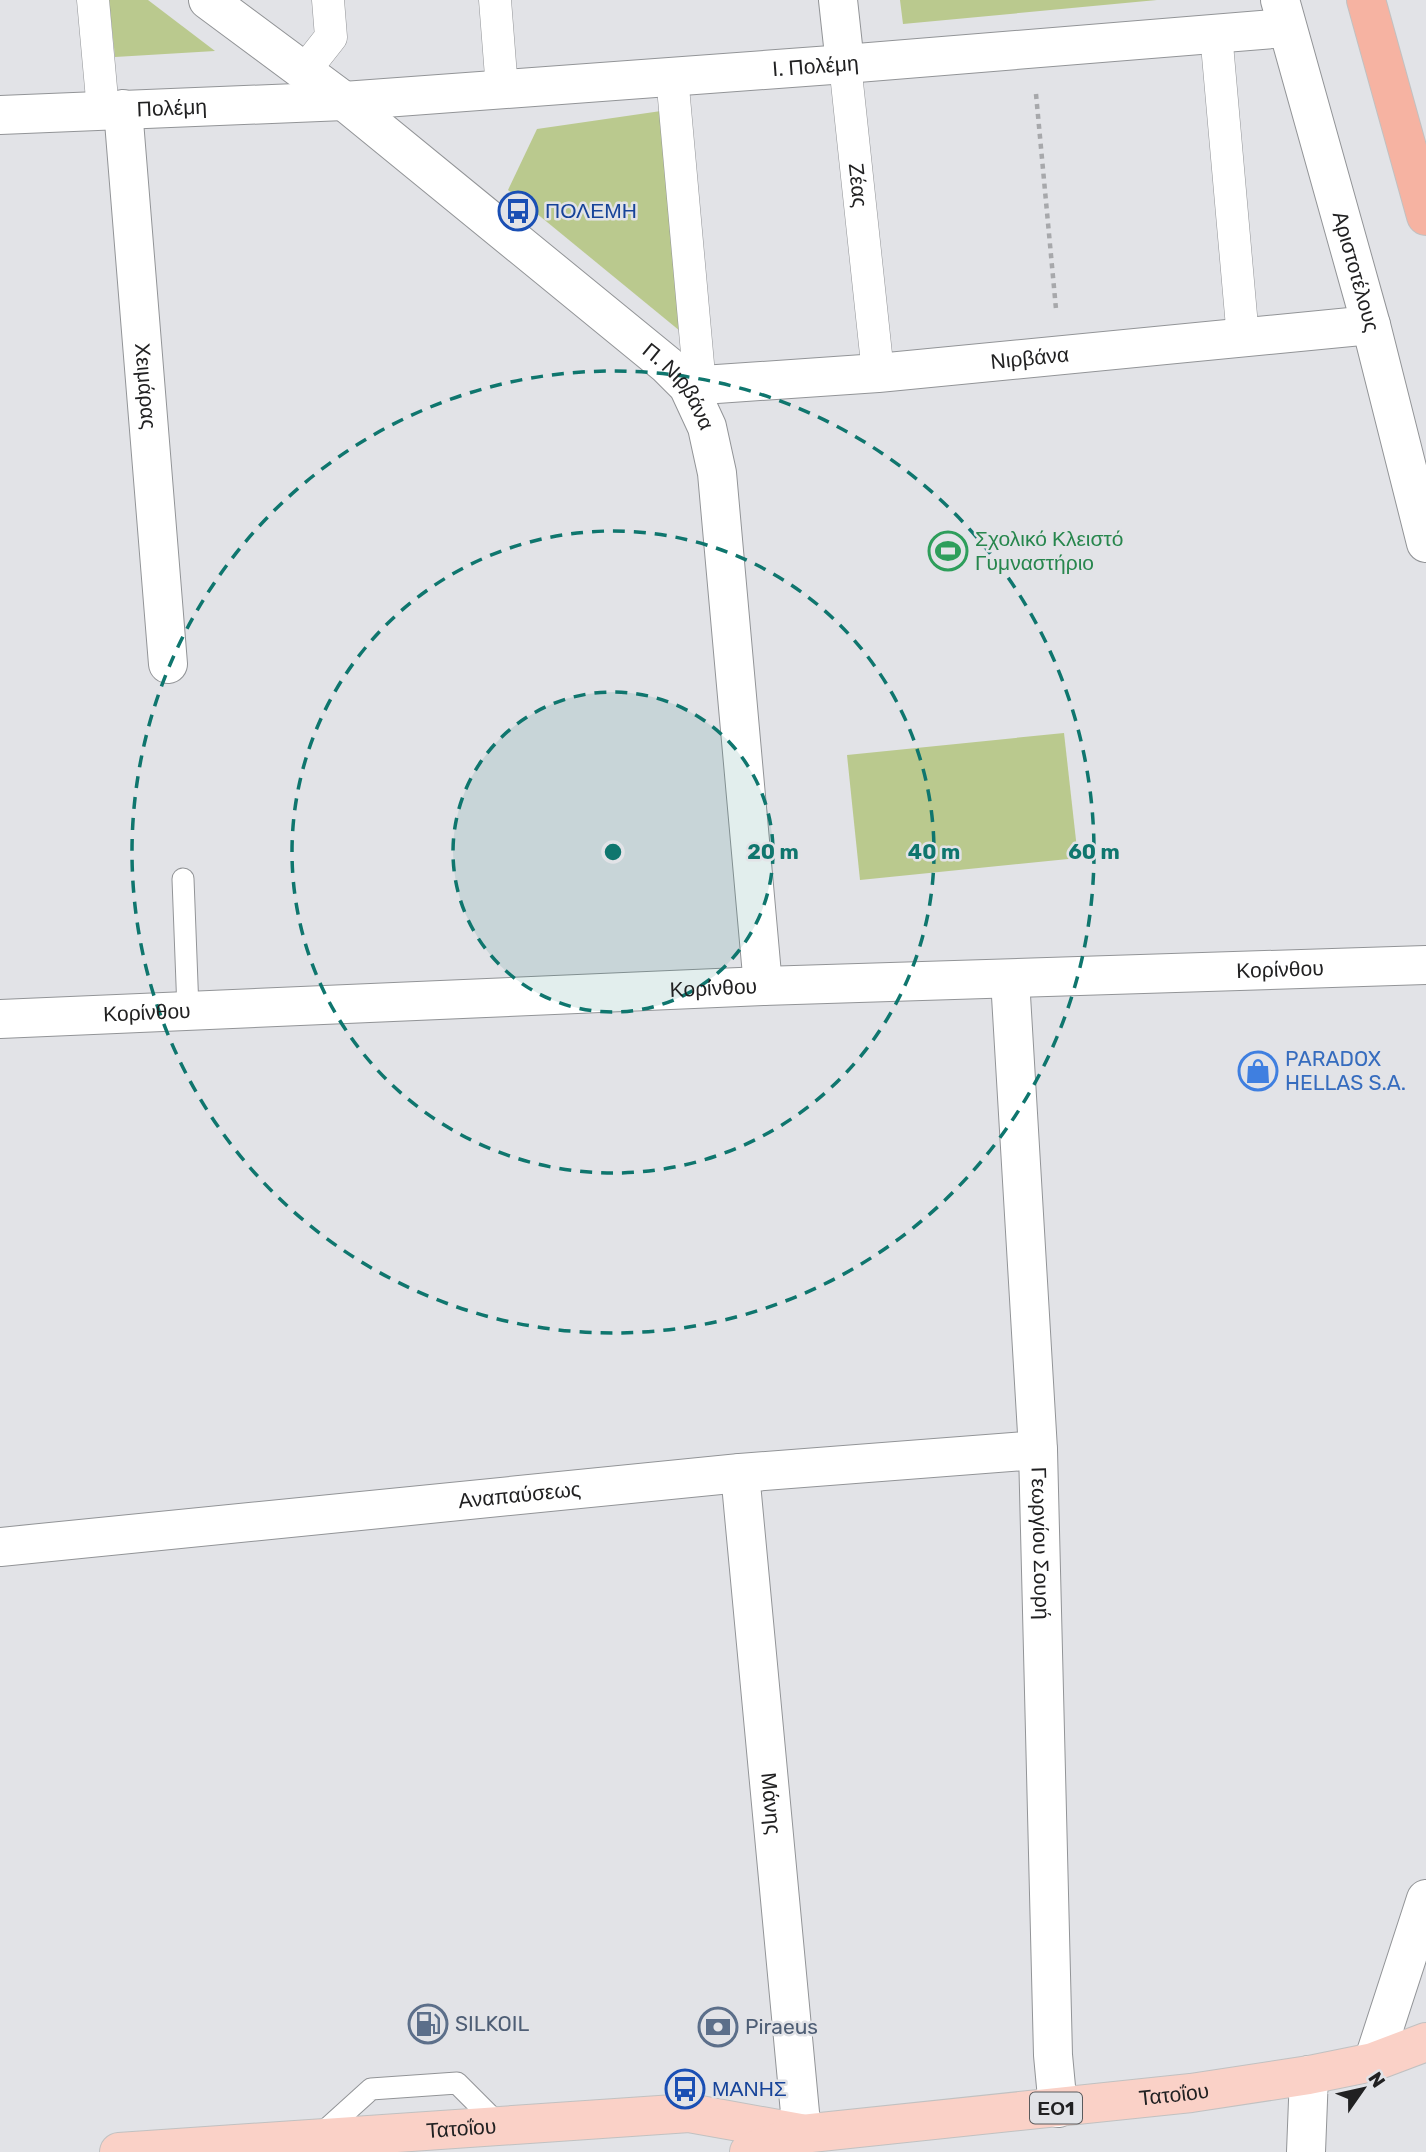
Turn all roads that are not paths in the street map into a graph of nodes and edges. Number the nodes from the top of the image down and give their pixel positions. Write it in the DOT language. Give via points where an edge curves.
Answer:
graph roads {
  1 [pos="93,0"];
  2 [pos="208,0"];
  3 [pos="328,0"];
  4 [pos="495,0"];
  5 [pos="838,0"];
  6 [pos="1366,0"];
  7 [pos="1283,14"];
  8 [pos="1216,33"];
  9 [pos="845,64"];
  10 [pos="305,70"];
  11 [pos="672,76"];
  12 [pos="502,89"];
  13 [pos="344,101"];
  14 [pos="113,110"];
  15 [pos="0,115"];
  16 [pos="1426,216"];
  17 [pos="1371,325"];
  18 [pos="1243,338"];
  19 [pos="878,373"];
  20 [pos="694,386"];
  21 [pos="1426,543"];
  22 [pos="168,664"];
  23 [pos="183,879"];
  24 [pos="1426,965"];
  25 [pos="1010,979"];
  26 [pos="763,986"];
  27 [pos="188,1010"];
  28 [pos="0,1019"];
  29 [pos="1038,1450"];
  30 [pos="740,1473"];
  31 [pos="0,1547"];
  32 [pos="1426,1899"];
  33 [pos="1426,2042"];
  34 [pos="1426,2061"];
  35 [pos="1373,2062"];
  36 [pos="1309,2075"];
  37 [pos="1058,2108"];
  38 [pos="802,2134"];
  39 [pos="120,2152"];
  40 [pos="749,2152"];
  41 [pos="1306,2152"];
  1 -- 14 [label="street"];
  2 -- 10 [label="street, Π. Νιρβάνα"];
  3 -- 10 [label="street" via="331,37"];
  4 -- 12 [label="street"];
  5 -- 9 [label="street, Ζέας"];
  6 -- 16 [label="highway"];
  7 -- 8 [label="street, Ι. Πολέμη"];
  7 -- 17 [label="street, Αριστοτέλους"];
  8 -- 9 [label="street, Ι. Πολέμη"];
  8 -- 18 [label="street"];
  9 -- 11 [label="street, Ι. Πολέμη"];
  9 -- 19 [label="street, Ζέας"];
  10 -- 13 [label="street, Π. Νιρβάνα"];
  11 -- 12 [label="street, Ι. Πολέμη"];
  11 -- 20 [label="street"];
  12 -- 13 [label="street, Ι. Πολέμη"];
  13 -- 14 [label="street, Πολέμη"];
  13 -- 20 [label="street, Π. Νιρβάνα"];
  14 -- 15 [label="street, Πολέμη"];
  14 -- 22 [label="street, Χειμάρας"];
  17 -- 18 [label="street, Νιρβάνα"];
  17 -- 21 [label="street, Αριστοτέλους"];
  18 -- 19 [label="street, Νιρβάνα"];
  19 -- 20 [label="street, Νιρβάνα"];
  20 -- 26 [label="street, Π. Νιρβάνα" via="717,473"];
  23 -- 27 [label="lane"];
  24 -- 25 [label="street, Κορίνθου"];
  25 -- 26 [label="street, Κορίνθου"];
  25 -- 29 [label="street, Γεωργίου Σουρή"];
  26 -- 27 [label="street, Κορίνθου"];
  27 -- 28 [label="street, Κορίνθου"];
  29 -- 30 [label="street, Αναπαύσεως"];
  29 -- 37 [label="street, Γεωργίου Σουρή"];
  30 -- 31 [label="street, Αναπαύσεως"];
  30 -- 38 [label="street, Μάνης"];
  32 -- 35 [label="street"];
  33 -- 35 [label="main road, ΕΟ1"];
  34 -- 35 [label="main road, ΕΟ1"];
  35 -- 36 [label="main road, Τατοΐου / ΕΟ1"];
  36 -- 37 [label="main road, Τατοΐου / ΕΟ1"];
  36 -- 41 [label="street"];
  37 -- 38 [label="main road, Τατοΐου / ΕΟ1"];
  38 -- 39 [label="main road, Τατοΐου / ΕΟ1" via="689,2113"];
  38 -- 40 [label="main road, Τατοΐου / ΕΟ1"];
}
